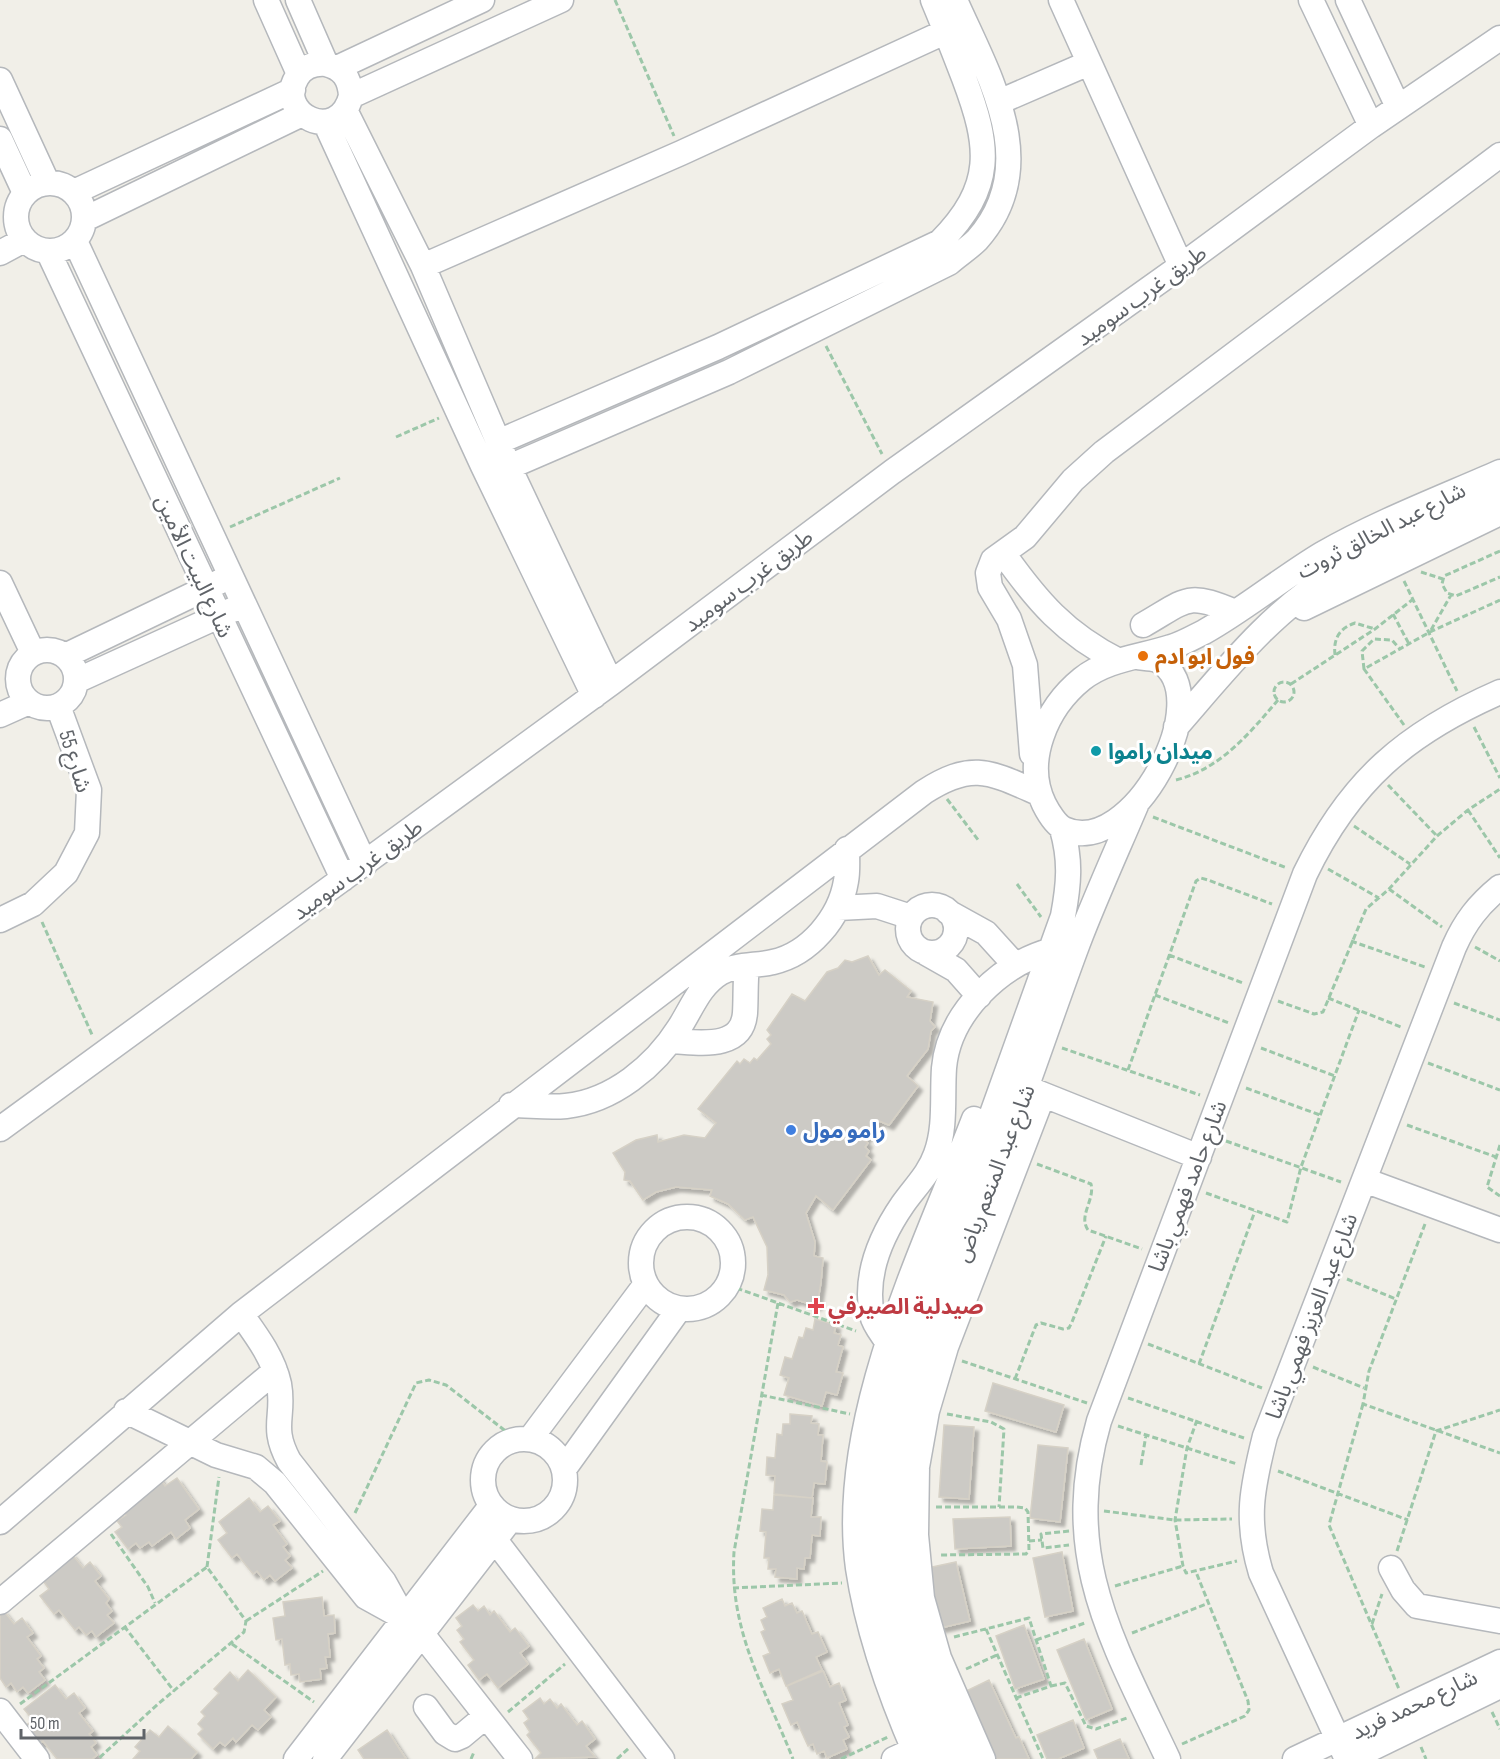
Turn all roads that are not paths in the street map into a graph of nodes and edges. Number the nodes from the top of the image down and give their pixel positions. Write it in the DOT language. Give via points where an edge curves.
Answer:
graph roads {
  1 [pos="266,0"];
  2 [pos="298,0"];
  3 [pos="482,0"];
  4 [pos="561,0"];
  5 [pos="933,0"];
  6 [pos="955,0"];
  7 [pos="1061,0"];
  8 [pos="1311,0"];
  9 [pos="1348,0"];
  10 [pos="955,27"];
  11 [pos="1500,38"];
  12 [pos="1089,63"];
  13 [pos="331,66"];
  14 [pos="0,80"];
  15 [pos="296,82"];
  16 [pos="999,102"];
  17 [pos="348,103"];
  18 [pos="1398,107"];
  19 [pos="302,114"];
  20 [pos="325,122"];
  21 [pos="1371,126"];
  22 [pos="0,138"];
  23 [pos="1500,155"];
  24 [pos="36,188"];
  25 [pos="74,192"];
  26 [pos="85,219"];
  27 [pos="8,220"];
  28 [pos="24,240"];
  29 [pos="75,241"];
  30 [pos="48,251"];
  31 [pos="0,253"];
  32 [pos="423,266"];
  33 [pos="1181,266"];
  34 [pos="718,347"];
  35 [pos="729,372"];
  36 [pos="1500,454"];
  37 [pos="498,458"];
  38 [pos="1500,472"];
  39 [pos="1500,494"];
  40 [pos="1500,513"];
  41 [pos="1003,553"];
  42 [pos="230,578"];
  43 [pos="0,583"];
  44 [pos="205,588"];
  45 [pos="1265,592"];
  46 [pos="243,604"];
  47 [pos="1235,612"];
  48 [pos="1281,614"];
  49 [pos="219,617"];
  50 [pos="1143,625"];
  51 [pos="33,653"];
  52 [pos="66,656"];
  53 [pos="1128,659"];
  54 [pos="9,680"];
  55 [pos="76,681"];
  56 [pos="602,689"];
  57 [pos="1500,692"];
  58 [pos="29,702"];
  59 [pos="58,706"];
  60 [pos="0,715"];
  61 [pos="1176,727"];
  62 [pos="1034,768"];
  63 [pos="1038,793"];
  64 [pos="1140,800"];
  65 [pos="1062,829"];
  66 [pos="847,849"];
  67 [pos="364,864"];
  68 [pos="343,879"];
  69 [pos="1500,887"];
  70 [pos="838,908"];
  71 [pos="948,912"];
  72 [pos="911,917"];
  73 [pos="0,920"];
  74 [pos="1054,944"];
  75 [pos="926,953"];
  76 [pos="715,963"];
  77 [pos="1015,965"];
  78 [pos="747,966"];
  79 [pos="979,996"];
  80 [pos="671,1041"];
  81 [pos="1018,1090"];
  82 [pos="511,1105"];
  83 [pos="0,1129"];
  84 [pos="1199,1157"];
  85 [pos="960,1178"];
  86 [pos="1362,1184"];
  87 [pos="1500,1230"];
  88 [pos="646,1284"];
  89 [pos="679,1309"];
  90 [pos="241,1314"];
  91 [pos="888,1343"];
  92 [pos="940,1348"];
  93 [pos="275,1371"];
  94 [pos="126,1411"];
  95 [pos="523,1439"];
  96 [pos="190,1442"];
  97 [pos="280,1444"];
  98 [pos="256,1467"];
  99 [pos="564,1469"];
  100 [pos="501,1513"];
  101 [pos="0,1522"];
  102 [pos="495,1540"];
  103 [pos="1391,1568"];
  104 [pos="0,1602"];
  105 [pos="1500,1621"];
  106 [pos="413,1626"];
  107 [pos="1500,1662"];
  108 [pos="1500,1686"];
  109 [pos="426,1707"];
  110 [pos="2,1713"];
  111 [pos="490,1720"];
  112 [pos="908,1750"];
  113 [pos="1345,1752"];
  114 [pos="1166,1755"];
  115 [pos="37,1759"];
  116 [pos="296,1759"];
  117 [pos="325,1759"];
  118 [pos="520,1759"];
  119 [pos="662,1759"];
  120 [pos="940,1759"];
  121 [pos="962,1759"];
  122 [pos="982,1759"];
  123 [pos="1295,1759"];
  1 -- 15 [label="street"];
  2 -- 13 [label="street"];
  3 -- 13 [label="street"];
  4 -- 17 [label="street"];
  5 -- 10 [label="street"];
  6 -- 10 [label="street"];
  7 -- 12 [label="street"];
  8 -- 21 [label="street"];
  9 -- 18 [label="street"];
  10 -- 16 [label="street"];
  10 -- 32 [label="street"];
  10 -- 34 [label="street" via="983,141 977,188 960,222 940,242"];
  11 -- 18 [label="street, طريق غرب سوميد"];
  12 -- 16 [label="street"];
  12 -- 33 [label="street"];
  13 -- 15 [label="street" via="311,65"];
  13 -- 17 [label="street" via="348,80"];
  14 -- 24 [label="street"];
  15 -- 19 [label="street" via="296,107"];
  15 -- 25 [label="street"];
  16 -- 35 [label="street" via="1009,137 1008,174 998,209 977,240 949,263"];
  17 -- 20 [label="street" via="336,118"];
  17 -- 32 [label="street"];
  18 -- 21 [label="street, طريق غرب سوميد"];
  19 -- 20 [label="street"];
  19 -- 26 [label="street"];
  20 -- 37 [label="street" via="457,410"];
  21 -- 33 [label="street, طريق غرب سوميد"];
  22 -- 24 [label="street"];
  23 -- 41 [label="street" via="1104,452 1073,480 1025,537"];
  24 -- 25 [label="street" via="62,184"];
  24 -- 27 [label="street"];
  25 -- 26 [label="street"];
  26 -- 29 [label="street"];
  27 -- 28 [label="street"];
  28 -- 30 [label="street"];
  28 -- 31 [label="street"];
  29 -- 30 [label="street"];
  29 -- 42 [label="street, شارع البيت الأمين"];
  30 -- 44 [label="street, شارع البيت الأمين"];
  32 -- 37 [label="street"];
  33 -- 56 [label="street, طريق غرب سوميد" via="892,472"];
  34 -- 35 [label="street"];
  34 -- 37 [label="street"];
  35 -- 37 [label="street"];
  36 -- 45 [label="street" via="1300,551"];
  37 -- 56 [label="street"];
  38 -- 45 [label="street, شارع عبد الخالق ثروت" via="1323,554"];
  39 -- 48 [label="street, شارع عبد الخالق ثروت" via="1334,573"];
  40 -- 48 [label="street" via="1318,603"];
  41 -- 53 [label="street" via="1033,595 1064,626 1100,651"];
  41 -- 62 [label="street" via="990,566 988,580 1009,619 1025,665"];
  42 -- 44 [label="street"];
  42 -- 46 [label="street, شارع البيت الأمين"];
  43 -- 51 [label="street"];
  44 -- 49 [label="street, شارع البيت الأمين"];
  44 -- 52 [label="street"];
  45 -- 47 [label="street, شارع عبد الخالق ثروت"];
  46 -- 49 [label="street"];
  46 -- 67 [label="street, شارع البيت الأمين"];
  47 -- 50 [label="street" via="1195,599"];
  47 -- 53 [label="street, شارع عبد الخالق ثروت" via="1174,647"];
  48 -- 61 [label="street, شارع عبد الخالق ثروت"];
  49 -- 55 [label="street"];
  49 -- 68 [label="street, شارع البيت الأمين"];
  51 -- 52 [label="street" via="50,650"];
  51 -- 54 [label="street"];
  52 -- 55 [label="street"];
  53 -- 61 [label="street" via="1159,661 1174,678 1179,705"];
  53 -- 62 [label="street" via="1082,679 1061,701 1048,721"];
  54 -- 58 [label="street"];
  55 -- 59 [label="street" via="70,696"];
  56 -- 67 [label="street, طريق غرب سوميد"];
  57 -- 84 [label="street, شارع حامد فهمي باشا" via="1413,738 1375,771 1338,816 1308,867"];
  58 -- 59 [label="street" via="43,708"];
  58 -- 60 [label="street"];
  59 -- 73 [label="street, شارع 55" via="89,790 87,833 66,873 33,904"];
  61 -- 64 [label="street" via="1159,773"];
  62 -- 63 [label="street"];
  63 -- 65 [label="street"];
  63 -- 66 [label="street" via="984,772 963,772 936,784"];
  64 -- 65 [label="street" via="1111,824 1084,833"];
  64 -- 81 [label="street, شارع عبد المنعم رياض" via="1086,922 1043,1041"];
  65 -- 74 [label="street, شارع عبد المنعم رياض" via="1069,854 1070,881"];
  66 -- 70 [label="street" via="846,881"];
  66 -- 76 [label="street"];
  67 -- 68 [label="street, طريق غرب سوميد"];
  68 -- 83 [label="street, طريق غرب سوميد"];
  69 -- 86 [label="street, شارع عبد العزيز فهمي باشا" via="1464,924"];
  70 -- 72 [label="street" via="878,906"];
  70 -- 78 [label="street" via="822,931 801,950 775,961"];
  71 -- 72 [label="street" via="933,905 924,906"];
  71 -- 75 [label="street" via="956,928 950,944 944,950"];
  71 -- 77 [label="street" via="986,933"];
  72 -- 75 [label="street" via="908,935"];
  74 -- 77 [label="street"];
  74 -- 81 [label="street, شارع عبد المنعم رياض"];
  75 -- 79 [label="street" via="957,970"];
  76 -- 78 [label="street"];
  76 -- 80 [label="street"];
  76 -- 82 [label="street"];
  77 -- 79 [label="street"];
  78 -- 80 [label="street" via="745,1014 740,1028 716,1043"];
  79 -- 91 [label="street" via="953,1035 944,1065 943,1126 936,1154 884,1234 874,1260 872,1317"];
  80 -- 82 [label="street" via="626,1083 597,1097 567,1106"];
  81 -- 84 [label="street"];
  81 -- 85 [label="street, شارع عبد المنعم رياض"];
  81 -- 92 [label="street, شارع عبد المنعم رياض"];
  81 -- 92 [label="street" via="1019,1157"];
  82 -- 90 [label="street"];
  84 -- 114 [label="street, شارع حامد فهمي باشا" via="1103,1407 1087,1469 1085,1528 1096,1592 1113,1641"];
  85 -- 91 [label="street"];
  85 -- 120 [label="street, شارع عبد المنعم رياض" via="899,1373 881,1457 879,1496 878,1536 887,1607 915,1701"];
  86 -- 87 [label="street"];
  86 -- 113 [label="street, شارع عبد العزيز فهمي باشا" via="1281,1395 1251,1494 1256,1556 1262,1573"];
  88 -- 89 [label="street" via="665,1304"];
  88 -- 89 [label="street" via="642,1256 655,1230 667,1222 688,1217 709,1222 729,1243 733,1271 719,1297 707,1305"];
  88 -- 95 [label="street"];
  89 -- 99 [label="street"];
  90 -- 93 [label="street"];
  90 -- 94 [label="street"];
  91 -- 112 [label="street" via="859,1460 856,1513 861,1582 880,1663"];
  92 -- 121 [label="street, شارع عبد المنعم رياض" via="912,1401 900,1467 897,1535 905,1601 922,1666"];
  92 -- 122 [label="street" via="917,1467 922,1598 947,1678"];
  93 -- 96 [label="street"];
  93 -- 97 [label="street"];
  94 -- 96 [label="street"];
  94 -- 101 [label="street"];
  95 -- 99 [label="street" via="552,1449"];
  95 -- 100 [label="street" via="502,1444 485,1466 484,1494"];
  96 -- 98 [label="street"];
  96 -- 104 [label="street"];
  97 -- 98 [label="street"];
  97 -- 106 [label="street"];
  98 -- 106 [label="street" via="275,1483 366,1597"];
  99 -- 100 [label="street" via="563,1495 548,1515 523,1522"];
  100 -- 102 [label="street"];
  100 -- 106 [label="street"];
  102 -- 106 [label="street"];
  102 -- 119 [label="street"];
  103 -- 105 [label="street" via="1417,1606"];
  106 -- 111 [label="street"];
  106 -- 116 [label="street" via="331,1714"];
  106 -- 117 [label="street"];
  107 -- 113 [label="street, شارع محمد فريد" via="1407,1707"];
  108 -- 113 [label="street, شارع محمد فريد"];
  109 -- 111 [label="street" via="445,1733 456,1739"];
  110 -- 115 [label="street"];
  111 -- 118 [label="street"];
  113 -- 123 [label="street, شارع محمد فريد"];
}
